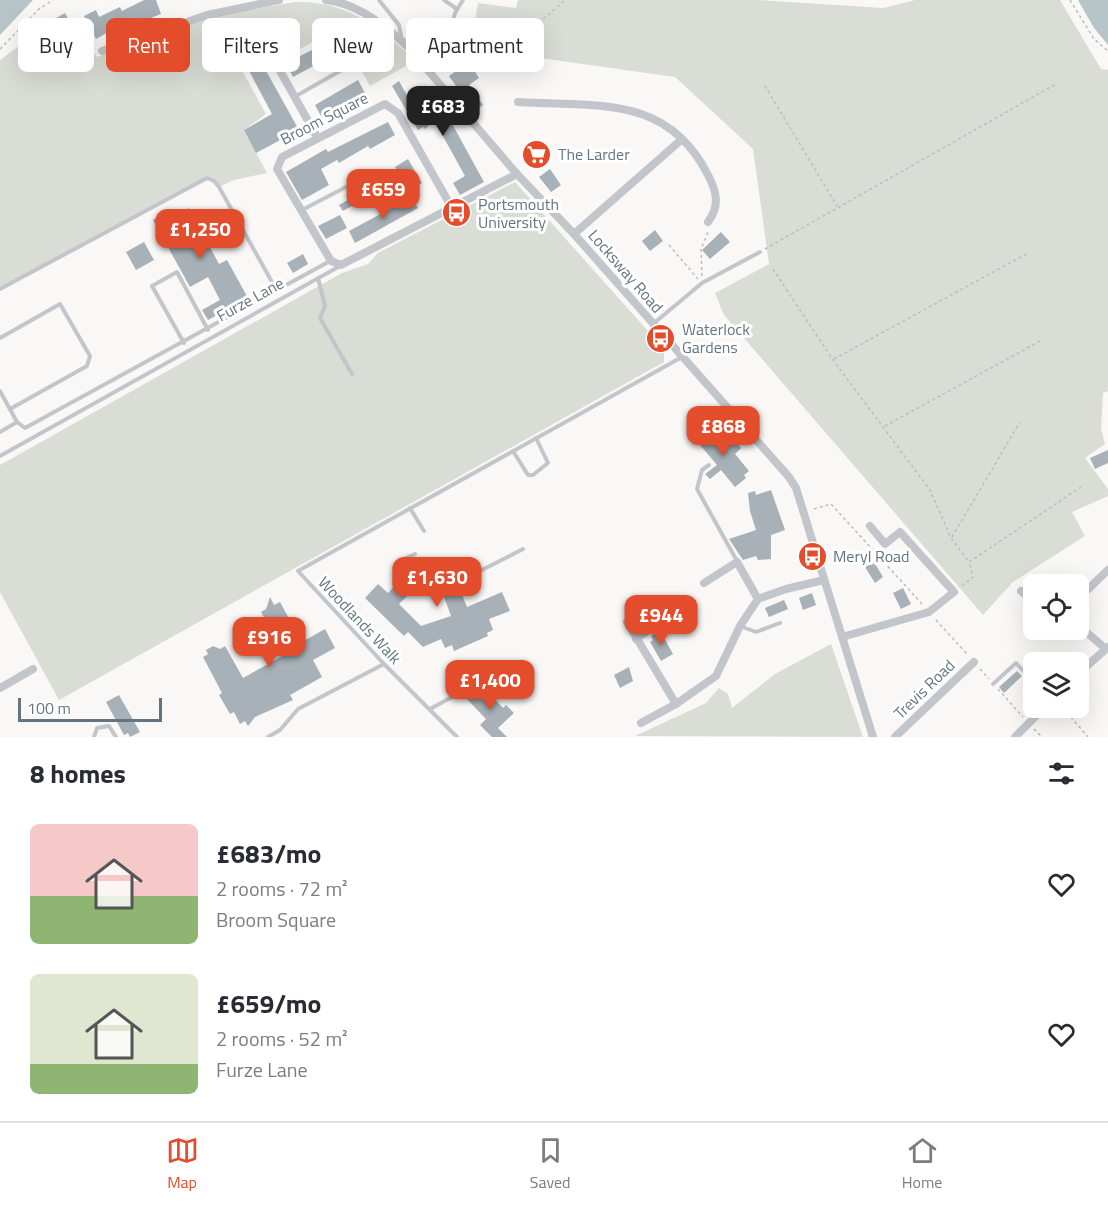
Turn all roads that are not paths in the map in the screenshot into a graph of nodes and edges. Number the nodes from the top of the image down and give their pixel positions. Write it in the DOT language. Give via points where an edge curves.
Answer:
graph roads {
  1 [pos="279,0"];
  2 [pos="326,0"];
  3 [pos="379,0"];
  4 [pos="444,0"];
  5 [pos="463,0"];
  6 [pos="457,9"];
  7 [pos="454,18"];
  8 [pos="402,41"];
  9 [pos="406,46"];
  10 [pos="102,51"];
  11 [pos="281,72"];
  12 [pos="338,72"];
  13 [pos="428,72"];
  14 [pos="295,97"];
  15 [pos="518,102"];
  16 [pos="317,137"];
  17 [pos="681,140"];
  18 [pos="517,174"];
  19 [pos="367,176"];
  20 [pos="452,208"];
  21 [pos="302,210"];
  22 [pos="708,222"];
  23 [pos="574,234"];
  24 [pos="760,252"];
  25 [pos="331,261"];
  26 [pos="341,265"];
  27 [pos="318,278"];
  28 [pos="0,289"];
  29 [pos="277,291"];
  30 [pos="653,325"];
  31 [pos="208,330"];
  32 [pos="0,338"];
  33 [pos="184,343"];
  34 [pos="682,357"];
  35 [pos="352,374"];
  36 [pos="0,391"];
  37 [pos="10,409"];
  38 [pos="17,422"];
  39 [pos="0,432"];
  40 [pos="536,438"];
  41 [pos="513,451"];
  42 [pos="0,456"];
  43 [pos="709,465"];
  44 [pos="410,508"];
  45 [pos="870,526"];
  46 [pos="424,531"];
  47 [pos="523,549"];
  48 [pos="415,554"];
  49 [pos="404,559"];
  50 [pos="453,559"];
  51 [pos="737,562"];
  52 [pos="1108,570"];
  53 [pos="824,580"];
  54 [pos="704,583"];
  55 [pos="1089,588"];
  56 [pos="758,599"];
  57 [pos="627,622"];
  58 [pos="780,623"];
  59 [pos="740,626"];
  60 [pos="646,632"];
  61 [pos="1089,634"];
  62 [pos="842,637"];
  63 [pos="636,639"];
  64 [pos="1107,648"];
  65 [pos="974,662"];
  66 [pos="384,664"];
  67 [pos="1089,664"];
  68 [pos="33,669"];
  69 [pos="1023,670"];
  70 [pos="485,679"];
  71 [pos="993,684"];
  72 [pos="0,688"];
  73 [pos="676,704"];
  74 [pos="430,709"];
  75 [pos="1034,718"];
  76 [pos="640,723"];
  77 [pos="94,737"];
  78 [pos="116,737"];
  79 [pos="268,737"];
  80 [pos="457,737"];
  81 [pos="873,737"];
  82 [pos="895,737"];
  83 [pos="1015,737"];
  1 -- 10 [label="street" via="207,15"];
  2 -- 8 [label="street, Locksway Road" via="357,9"];
  3 -- 8 [label="lane" via="399,25"];
  4 -- 6 [label="lane"];
  5 -- 6 [label="lane"];
  6 -- 7 [label="lane"];
  8 -- 9 [label="street, Locksway Road"];
  11 -- 14 [label="street"];
  12 -- 14 [label="lane"];
  13 -- 18 [label="street, Locksway Road"];
  14 -- 16 [label="street"];
  15 -- 17 [label="street" via="637,111 660,121"];
  16 -- 20 [label="street, Broom Square" via="379,106 393,107"];
  16 -- 21 [label="street, Broom Square" via="282,157 277,169"];
  17 -- 22 [label="street" via="714,186 716,208"];
  17 -- 23 [label="street"];
  18 -- 20 [label="street, Furze Lane"];
  18 -- 23 [label="street, Locksway Road"];
  19 -- 21 [label="lane"];
  20 -- 26 [label="street, Furze Lane"];
  21 -- 25 [label="street, Broom Square"];
  23 -- 30 [label="street, Locksway Road"];
  24 -- 30 [label="lane" via="702,283"];
  25 -- 26 [label="street"];
  25 -- 29 [label="lane"];
  26 -- 27 [label="lane, Furze Lane"];
  27 -- 35 [label="lane" via="325,306 320,318"];
  27 -- 42 [label="lane, Furze Lane"];
  28 -- 29 [label="lane" via="207,178 219,187"];
  29 -- 31 [label="lane"];
  30 -- 34 [label="street, Locksway Road"];
  31 -- 33 [label="lane"];
  31 -- 33 [label="lane" via="177,272 152,286"];
  32 -- 37 [label="lane" via="60,304 90,356 87,366"];
  33 -- 38 [label="lane" via="25,428"];
  34 -- 40 [label="lane"];
  34 -- 53 [label="street, Locksway Road" via="789,477 796,488"];
  36 -- 37 [label="lane"];
  37 -- 38 [label="lane"];
  38 -- 39 [label="lane"];
  40 -- 41 [label="lane"];
  40 -- 41 [label="lane" via="549,463 533,475 528,475"];
  41 -- 44 [label="lane"];
  43 -- 51 [label="lane" via="702,470 697,489"];
  44 -- 46 [label="lane"];
  44 -- 66 [label="lane, Woodlands Walk" via="298,571"];
  45 -- 62 [label="street" via="885,544 900,532 954,592 929,612"];
  47 -- 50 [label="lane" via="478,572"];
  48 -- 49 [label="lane"];
  51 -- 54 [label="street"];
  51 -- 56 [label="street"];
  52 -- 55 [label="street"];
  53 -- 56 [label="street"];
  53 -- 62 [label="street, Locksway Road"];
  56 -- 59 [label="street"];
  57 -- 63 [label="street"];
  58 -- 59 [label="lane" via="756,632"];
  59 -- 73 [label="street" via="716,676"];
  60 -- 63 [label="street"];
  61 -- 64 [label="street"];
  62 -- 81 [label="street, Locksway Road"];
  63 -- 73 [label="street"];
  64 -- 67 [label="street"];
  65 -- 82 [label="street, Trevis Road"];
  66 -- 74 [label="lane, Woodlands Walk"];
  66 -- 79 [label="lane" via="298,709 280,730"];
  68 -- 72 [label="street"];
  69 -- 71 [label="lane" via="1016,663"];
  70 -- 74 [label="lane"];
  73 -- 76 [label="street"];
  74 -- 80 [label="lane, Woodlands Walk"];
  75 -- 83 [label="street"];
  77 -- 78 [label="lane" via="103,725 109,726"];
}
